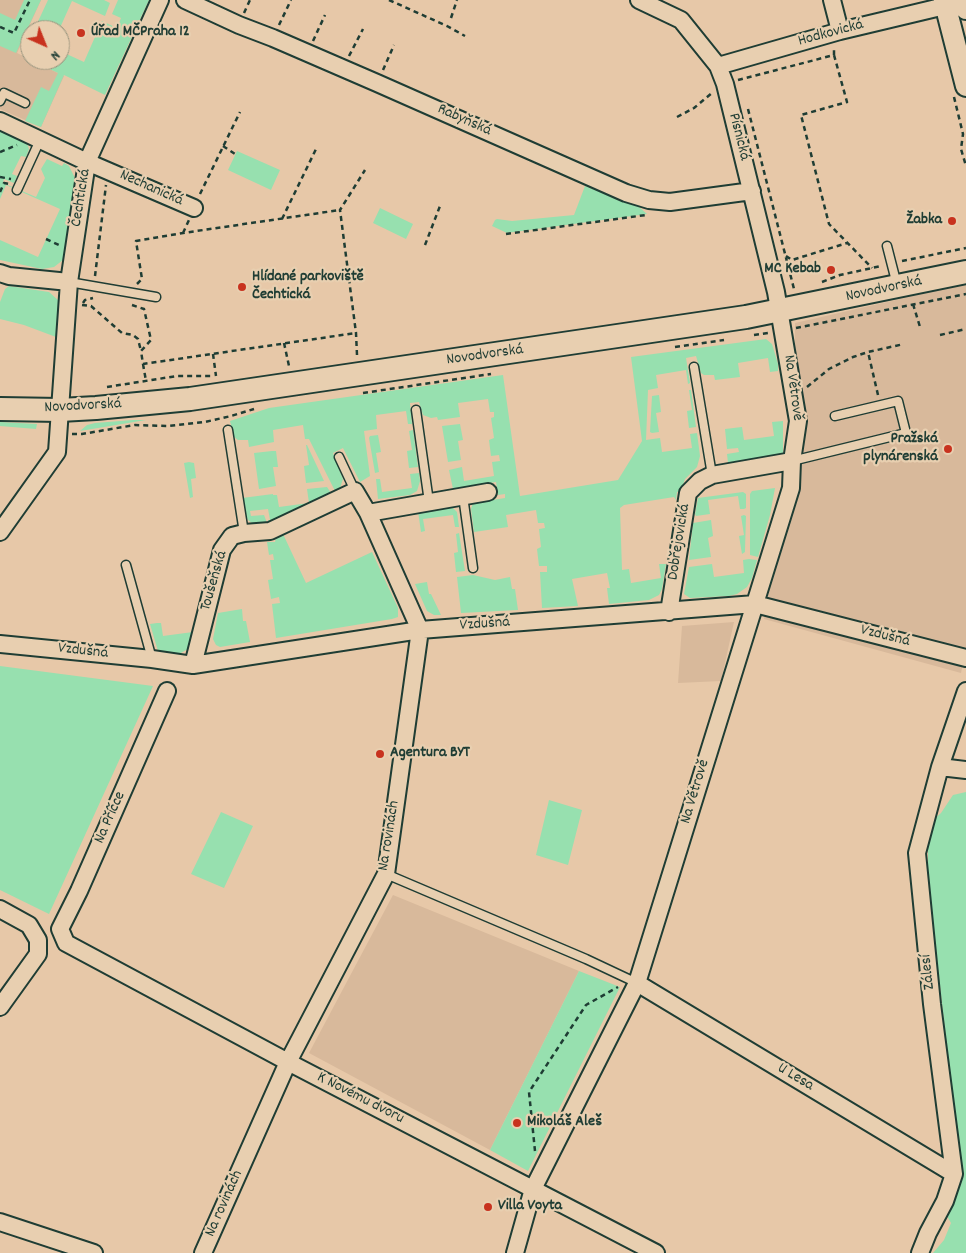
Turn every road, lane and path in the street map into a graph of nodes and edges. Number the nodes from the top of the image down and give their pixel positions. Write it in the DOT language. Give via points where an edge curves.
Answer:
graph roads {
  1 [pos="30,0"];
  2 [pos="160,0"];
  3 [pos="185,0"];
  4 [pos="291,0"];
  5 [pos="389,0"];
  6 [pos="457,0"];
  7 [pos="638,0"];
  8 [pos="832,0"];
  9 [pos="951,2"];
  10 [pos="966,9"];
  11 [pos="325,15"];
  12 [pos="451,18"];
  13 [pos="0,27"];
  14 [pos="363,29"];
  15 [pos="840,31"];
  16 [pos="465,36"];
  17 [pos="272,38"];
  18 [pos="394,45"];
  19 [pos="307,53"];
  20 [pos="834,55"];
  21 [pos="718,66"];
  22 [pos="342,69"];
  23 [pos="377,83"];
  24 [pos="966,86"];
  25 [pos="712,92"];
  26 [pos="0,102"];
  27 [pos="26,103"];
  28 [pos="747,105"];
  29 [pos="240,112"];
  30 [pos="677,118"];
  31 [pos="1,121"];
  32 [pos="40,140"];
  33 [pos="223,146"];
  34 [pos="317,147"];
  35 [pos="235,154"];
  36 [pos="87,162"];
  37 [pos="365,170"];
  38 [pos="107,179"];
  39 [pos="17,190"];
  40 [pos="752,191"];
  41 [pos="440,206"];
  42 [pos="194,208"];
  43 [pos="340,210"];
  44 [pos="652,214"];
  45 [pos="282,219"];
  46 [pos="183,233"];
  47 [pos="506,234"];
  48 [pos="46,239"];
  49 [pos="847,243"];
  50 [pos="425,245"];
  51 [pos="61,246"];
  52 [pos="887,246"];
  53 [pos="966,248"];
  54 [pos="786,256"];
  55 [pos="892,264"];
  56 [pos="872,268"];
  57 [pos="966,272"];
  58 [pos="0,274"];
  59 [pos="99,279"];
  60 [pos="69,282"];
  61 [pos="816,284"];
  62 [pos="131,285"];
  63 [pos="897,287"];
  64 [pos="794,289"];
  65 [pos="801,290"];
  66 [pos="156,297"];
  67 [pos="101,299"];
  68 [pos="778,302"];
  69 [pos="913,304"];
  70 [pos="82,305"];
  71 [pos="130,305"];
  72 [pos="80,314"];
  73 [pos="920,327"];
  74 [pos="966,329"];
  75 [pos="356,333"];
  76 [pos="940,335"];
  77 [pos="284,343"];
  78 [pos="904,344"];
  79 [pos="140,351"];
  80 [pos="868,352"];
  81 [pos="213,354"];
  82 [pos="357,355"];
  83 [pos="143,364"];
  84 [pos="289,366"];
  85 [pos="694,368"];
  86 [pos="146,381"];
  87 [pos="103,388"];
  88 [pos="804,392"];
  89 [pos="881,404"];
  90 [pos="0,409"];
  91 [pos="60,410"];
  92 [pos="416,410"];
  93 [pos="835,416"];
  94 [pos="228,430"];
  95 [pos="339,457"];
  96 [pos="792,461"];
  97 [pos="712,475"];
  98 [pos="355,490"];
  99 [pos="488,492"];
  100 [pos="463,496"];
  101 [pos="429,502"];
  102 [pos="368,513"];
  103 [pos="0,532"];
  104 [pos="244,532"];
  105 [pos="126,565"];
  106 [pos="472,568"];
  107 [pos="755,604"];
  108 [pos="669,612"];
  109 [pos="420,630"];
  110 [pos="0,644"];
  111 [pos="966,658"];
  112 [pos="152,659"];
  113 [pos="193,665"];
  114 [pos="166,691"];
  115 [pos="966,691"];
  116 [pos="940,767"];
  117 [pos="966,770"];
  118 [pos="386,874"];
  119 [pos="0,909"];
  120 [pos="66,943"];
  121 [pos="637,982"];
  122 [pos="0,1007"];
  123 [pos="288,1062"];
  124 [pos="954,1174"];
  125 [pos="535,1184"];
  126 [pos="0,1222"];
  127 [pos="94,1253"];
  128 [pos="203,1253"];
  129 [pos="515,1253"];
  130 [pos="656,1253"];
  131 [pos="920,1253"];
  1 -- 13 [label="path" via="14,34"];
  2 -- 36 [label="street, Čechtická"];
  3 -- 17 [label="street, Rabyňská"];
  4 -- 17 [label="path"];
  5 -- 16 [label="path"];
  6 -- 12 [label="path"];
  7 -- 21 [label="street, Písnická" via="681,20"];
  8 -- 15 [label="street"];
  9 -- 10 [label="street"];
  9 -- 15 [label="street, Hodkovická"];
  9 -- 24 [label="street"];
  11 -- 19 [label="path"];
  14 -- 22 [label="path"];
  15 -- 21 [label="street, Hodkovická"];
  17 -- 19 [label="street, Rabyňská"];
  18 -- 23 [label="path"];
  19 -- 22 [label="street, Rabyňská"];
  20 -- 49 [label="path" via="848,102 801,115 829,224"];
  21 -- 40 [label="street, Písnická"];
  22 -- 23 [label="street, Rabyňská"];
  23 -- 40 [label="street, Rabyňská" via="626,194 670,202"];
  25 -- 30 [label="path"];
  26 -- 27 [label="lane" via="4,93"];
  28 -- 54 [label="path"];
  29 -- 33 [label="path"];
  31 -- 32 [label="street, Nechanická"];
  32 -- 36 [label="street, Nechanická"];
  32 -- 39 [label="lane"];
  33 -- 35 [label="path"];
  33 -- 42 [label="path"];
  34 -- 45 [label="path"];
  36 -- 42 [label="street, Nechanická"];
  36 -- 60 [label="street, Čechtická"];
  37 -- 43 [label="path"];
  38 -- 59 [label="path" via="94,278"];
  40 -- 68 [label="street, Písnická"];
  41 -- 50 [label="path"];
  42 -- 46 [label="path"];
  43 -- 45 [label="path"];
  43 -- 75 [label="path"];
  44 -- 47 [label="path"];
  45 -- 46 [label="path"];
  46 -- 62 [label="path" via="136,242 142,278"];
  48 -- 51 [label="path"];
  49 -- 54 [label="path" via="792,260"];
  49 -- 56 [label="path"];
  52 -- 55 [label="lane"];
  53 -- 55 [label="path"];
  54 -- 64 [label="path"];
  55 -- 56 [label="path"];
  55 -- 63 [label="lane"];
  56 -- 61 [label="path"];
  57 -- 63 [label="main road, Novodvorská"];
  58 -- 60 [label="street"];
  60 -- 66 [label="lane"];
  60 -- 91 [label="street, Čechtická"];
  63 -- 68 [label="main road, Novodvorská"];
  64 -- 65 [label="path"];
  64 -- 68 [label="path"];
  67 -- 70 [label="path" via="85,300"];
  68 -- 91 [label="main road, Novodvorská" via="190,399"];
  68 -- 96 [label="street, Na Větrově" via="798,421"];
  69 -- 73 [label="path"];
  70 -- 72 [label="path"];
  70 -- 79 [label="path" via="91,306 122,333 133,335 138,339"];
  71 -- 79 [label="path" via="144,309 146,314 151,340"];
  74 -- 76 [label="path"];
  75 -- 77 [label="path"];
  75 -- 82 [label="path"];
  77 -- 81 [label="path"];
  77 -- 84 [label="path"];
  78 -- 80 [label="path"];
  79 -- 83 [label="path"];
  80 -- 88 [label="path" via="829,369"];
  80 -- 89 [label="path"];
  81 -- 83 [label="path"];
  81 -- 86 [label="path" via="216,376 177,376"];
  83 -- 86 [label="path"];
  85 -- 97 [label="lane"];
  86 -- 87 [label="path"];
  89 -- 93 [label="lane"];
  89 -- 96 [label="lane" via="898,401 906,432"];
  90 -- 91 [label="main road, Novodvorská"];
  91 -- 103 [label="street, Čechtická" via="57,452"];
  92 -- 101 [label="lane"];
  94 -- 104 [label="lane"];
  95 -- 98 [label="lane"];
  96 -- 97 [label="street, Dobřejovická"];
  96 -- 107 [label="street, Na Větrově" via="790,488"];
  97 -- 108 [label="street, Dobřejovická" via="688,493"];
  98 -- 102 [label="street"];
  98 -- 104 [label="street" via="270,531"];
  99 -- 100 [label="street"];
  100 -- 101 [label="street"];
  100 -- 106 [label="lane"];
  101 -- 102 [label="street"];
  102 -- 109 [label="street"];
  104 -- 113 [label="street, Toušeňská" via="232,536 222,550"];
  105 -- 112 [label="lane"];
  107 -- 108 [label="street, Vzdušná"];
  107 -- 111 [label="street, Vzdušná"];
  107 -- 121 [label="street, Na Větrově"];
  108 -- 109 [label="street, Vzdušná"];
  109 -- 113 [label="street, Vzdušná"];
  109 -- 118 [label="street, Na rovinách"];
  110 -- 112 [label="street, Vzdušná"];
  112 -- 113 [label="street, Vzdušná"];
  114 -- 120 [label="street, Na Příčce" via="60,929"];
  115 -- 116 [label="street, Zálesí"];
  116 -- 117 [label="street"];
  116 -- 124 [label="street, Zálesí" via="917,853"];
  118 -- 121 [label="lane"];
  118 -- 123 [label="street, Na rovinách"];
  119 -- 122 [label="street" via="29,925 38,940 38,954"];
  120 -- 123 [label="street, K Novému dvoru"];
  121 -- 124 [label="street, U Lesa"];
  121 -- 125 [label="street, Na Větrově"];
  121 -- 125 [label="path" via="617,987 586,1005 529,1092"];
  123 -- 125 [label="street, K Novému dvoru"];
  123 -- 128 [label="street, Na rovinách"];
  124 -- 131 [label="street, Zálesí"];
  125 -- 129 [label="street, Na Větrově"];
  125 -- 130 [label="street, K Novému dvoru"];
  126 -- 127 [label="street"];
}
